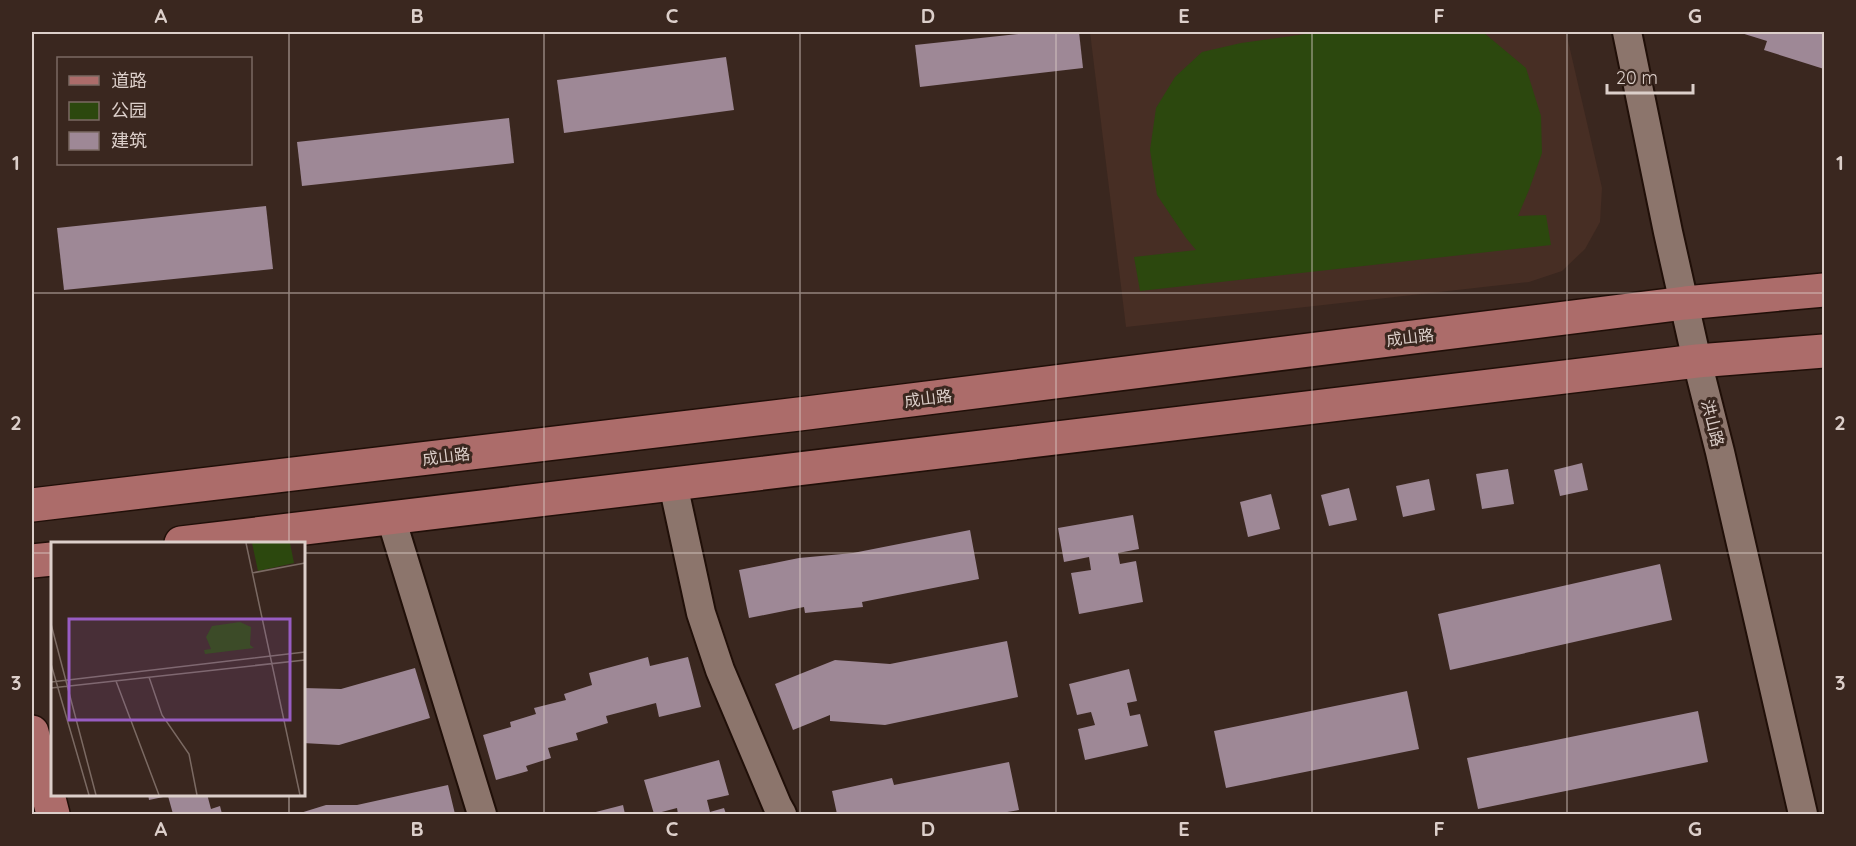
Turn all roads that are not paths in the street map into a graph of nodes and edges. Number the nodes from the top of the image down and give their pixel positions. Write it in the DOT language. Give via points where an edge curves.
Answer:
graph roads {
  1 [pos="1627,32"];
  2 [pos="1824,290"];
  3 [pos="1685,303"];
  4 [pos="1824,351"];
  5 [pos="1696,361"];
  6 [pos="673,484"];
  7 [pos="32,505"];
  8 [pos="391,518"];
  9 [pos="189,542"];
  10 [pos="51,558"];
  11 [pos="32,561"];
  12 [pos="32,732"];
  13 [pos="53,814"];
  14 [pos="482,814"];
  15 [pos="783,814"];
  16 [pos="1803,814"];
  1 -- 3 [label="street, 洪山路"];
  2 -- 3 [label="main road, 成山路"];
  3 -- 5 [label="street, 洪山路"];
  3 -- 7 [label="main road, 成山路"];
  4 -- 5 [label="main road"];
  5 -- 6 [label="main road"];
  5 -- 16 [label="street, 洪山路"];
  6 -- 8 [label="main road"];
  6 -- 15 [label="street" via="700,613 720,670"];
  8 -- 9 [label="main road"];
  8 -- 14 [label="street"];
  10 -- 11 [label="main road"];
  12 -- 13 [label="main road"];
}
